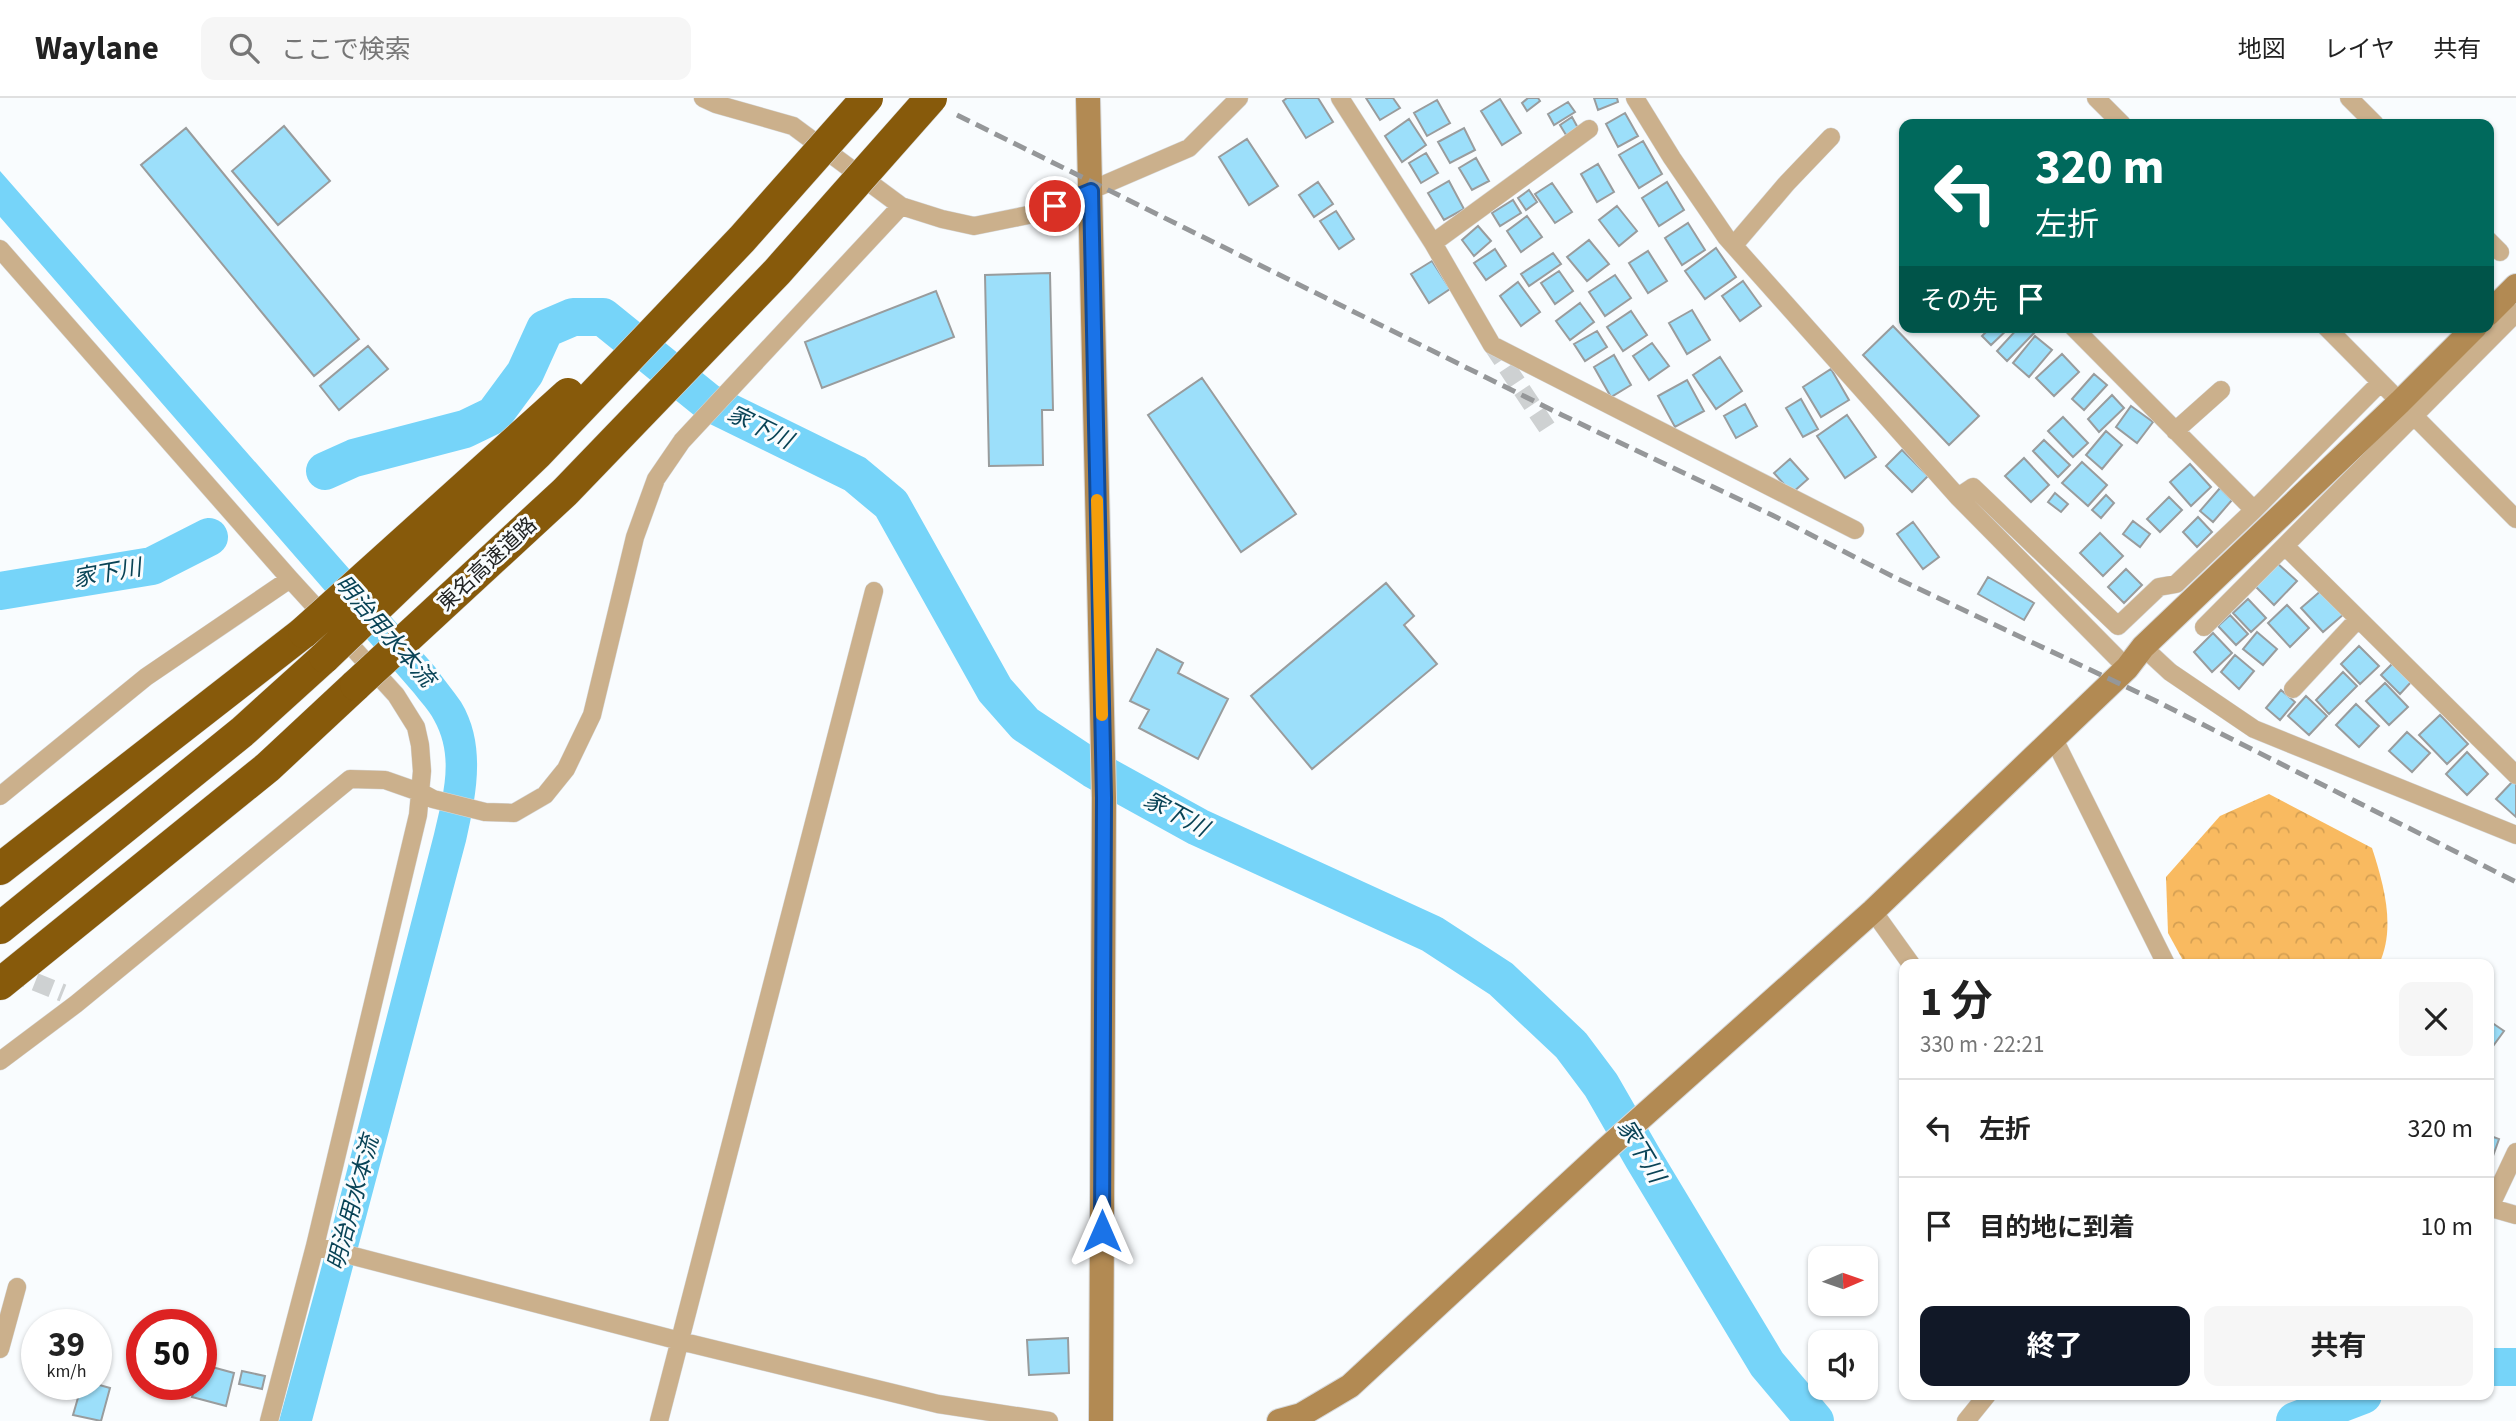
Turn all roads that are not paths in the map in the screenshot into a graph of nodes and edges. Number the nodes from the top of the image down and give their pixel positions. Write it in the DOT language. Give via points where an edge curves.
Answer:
graph roads {
  1 [pos="703,98"];
  2 [pos="867,98"];
  3 [pos="931,98"];
  4 [pos="1088,98"];
  5 [pos="1239,98"];
  6 [pos="1340,98"];
  7 [pos="1635,98"];
  8 [pos="2096,98"];
  9 [pos="2349,98"];
  10 [pos="2117,119"];
  11 [pos="2370,119"];
  12 [pos="1589,129"];
  13 [pos="1831,137"];
  14 [pos="1091,191"];
  15 [pos="901,205"];
  16 [pos="742,239"];
  17 [pos="1433,243"];
  18 [pos="1734,244"];
  19 [pos="0,249"];
  20 [pos="2516,286"];
  21 [pos="2494,308"];
  22 [pos="2516,313"];
  23 [pos="2494,332"];
  24 [pos="2079,333"];
  25 [pos="2332,333"];
  26 [pos="2470,333"];
  27 [pos="2493,333"];
  28 [pos="2380,383"];
  29 [pos="2221,390"];
  30 [pos="2406,409"];
  31 [pos="2175,431"];
  32 [pos="1958,496"];
  33 [pos="2254,510"];
  34 [pos="2516,519"];
  35 [pos="1855,530"];
  36 [pos="2285,546"];
  37 [pos="290,579"];
  38 [pos="874,591"];
  39 [pos="2358,619"];
  40 [pos="2204,627"];
  41 [pos="2143,648"];
  42 [pos="2127,668"];
  43 [pos="2293,689"];
  44 [pos="2053,737"];
  45 [pos="2516,775"];
  46 [pos="0,796"];
  47 [pos="427,796"];
  48 [pos="2516,835"];
  49 [pos="0,869"];
  50 [pos="126,883"];
  51 [pos="1873,911"];
  52 [pos="0,928"];
  53 [pos="1907,959"];
  54 [pos="2164,959"];
  55 [pos="0,984"];
  56 [pos="0,1000"];
  57 [pos="0,1061"];
  58 [pos="2516,1152"];
  59 [pos="2494,1197"];
  60 [pos="2494,1208"];
  61 [pos="2516,1215"];
  62 [pos="315,1246"];
  63 [pos="17,1287"];
  64 [pos="680,1341"];
  65 [pos="0,1349"];
  66 [pos="1983,1400"];
  67 [pos="936,1413"];
  68 [pos="269,1421"];
  69 [pos="659,1421"];
  70 [pos="1049,1421"];
  71 [pos="1101,1421"];
  72 [pos="1279,1421"];
  73 [pos="1966,1421"];
  1 -- 15 [label="street" via="793,126"];
  2 -- 16 [label="highway, 東名高速道路, bridge"];
  3 -- 50 [label="highway, 東名高速道路, bridge" via="777,272 565,492 268,767"];
  4 -- 14 [label="street"];
  5 -- 14 [label="street" via="1189,148"];
  6 -- 17 [label="street"];
  7 -- 18 [label="street"];
  8 -- 10 [label="street"];
  9 -- 11 [label="street"];
  12 -- 17 [label="street"];
  13 -- 18 [label="street"];
  14 -- 15 [label="street" via="1038,213 974,226"];
  14 -- 71 [label="street" via="1104,798"];
  15 -- 47 [label="street" via="682,441 656,479 635,537 592,715 566,769 545,794 514,813 485,812"];
  16 -- 49 [label="highway, bridge" via="304,632"];
  16 -- 52 [label="highway, 東名高速道路, bridge" via="537,454 325,657 231,741"];
  17 -- 35 [label="street" via="1492,345"];
  18 -- 32 [label="street"];
  19 -- 37 [label="street"];
  20 -- 21 [label="street"];
  22 -- 23 [label="street"];
  24 -- 31 [label="street"];
  25 -- 28 [label="street"];
  26 -- 30 [label="street"];
  27 -- 30 [label="street"];
  28 -- 30 [label="street"];
  28 -- 33 [label="street"];
  29 -- 31 [label="street"];
  30 -- 34 [label="street"];
  30 -- 36 [label="street"];
  30 -- 41 [label="street"];
  31 -- 33 [label="street"];
  32 -- 33 [label="street" via="1973,488 2118,626 2159,587 2176,584"];
  32 -- 42 [label="street"];
  36 -- 39 [label="street"];
  36 -- 40 [label="street"];
  37 -- 46 [label="street" via="146,677"];
  37 -- 47 [label="street" via="396,695 416,727"];
  38 -- 64 [label="street"];
  39 -- 43 [label="street"];
  39 -- 45 [label="street"];
  41 -- 42 [label="street"];
  41 -- 48 [label="street" via="2170,672 2255,729"];
  42 -- 44 [label="street"];
  44 -- 51 [label="street"];
  44 -- 54 [label="street"];
  47 -- 57 [label="street" via="385,780 349,779 69,998"];
  47 -- 62 [label="street" via="415,828"];
  50 -- 55 [label="highway, 東名高速道路"];
  50 -- 56 [label="highway"];
  51 -- 53 [label="street"];
  51 -- 72 [label="street" via="1350,1386 1301,1415"];
  58 -- 59 [label="street"];
  60 -- 61 [label="street"];
  62 -- 64 [label="street"];
  62 -- 68 [label="street"];
  63 -- 65 [label="street"];
  64 -- 67 [label="street"];
  64 -- 69 [label="street"];
  66 -- 73 [label="street"];
  67 -- 70 [label="street"];
}
